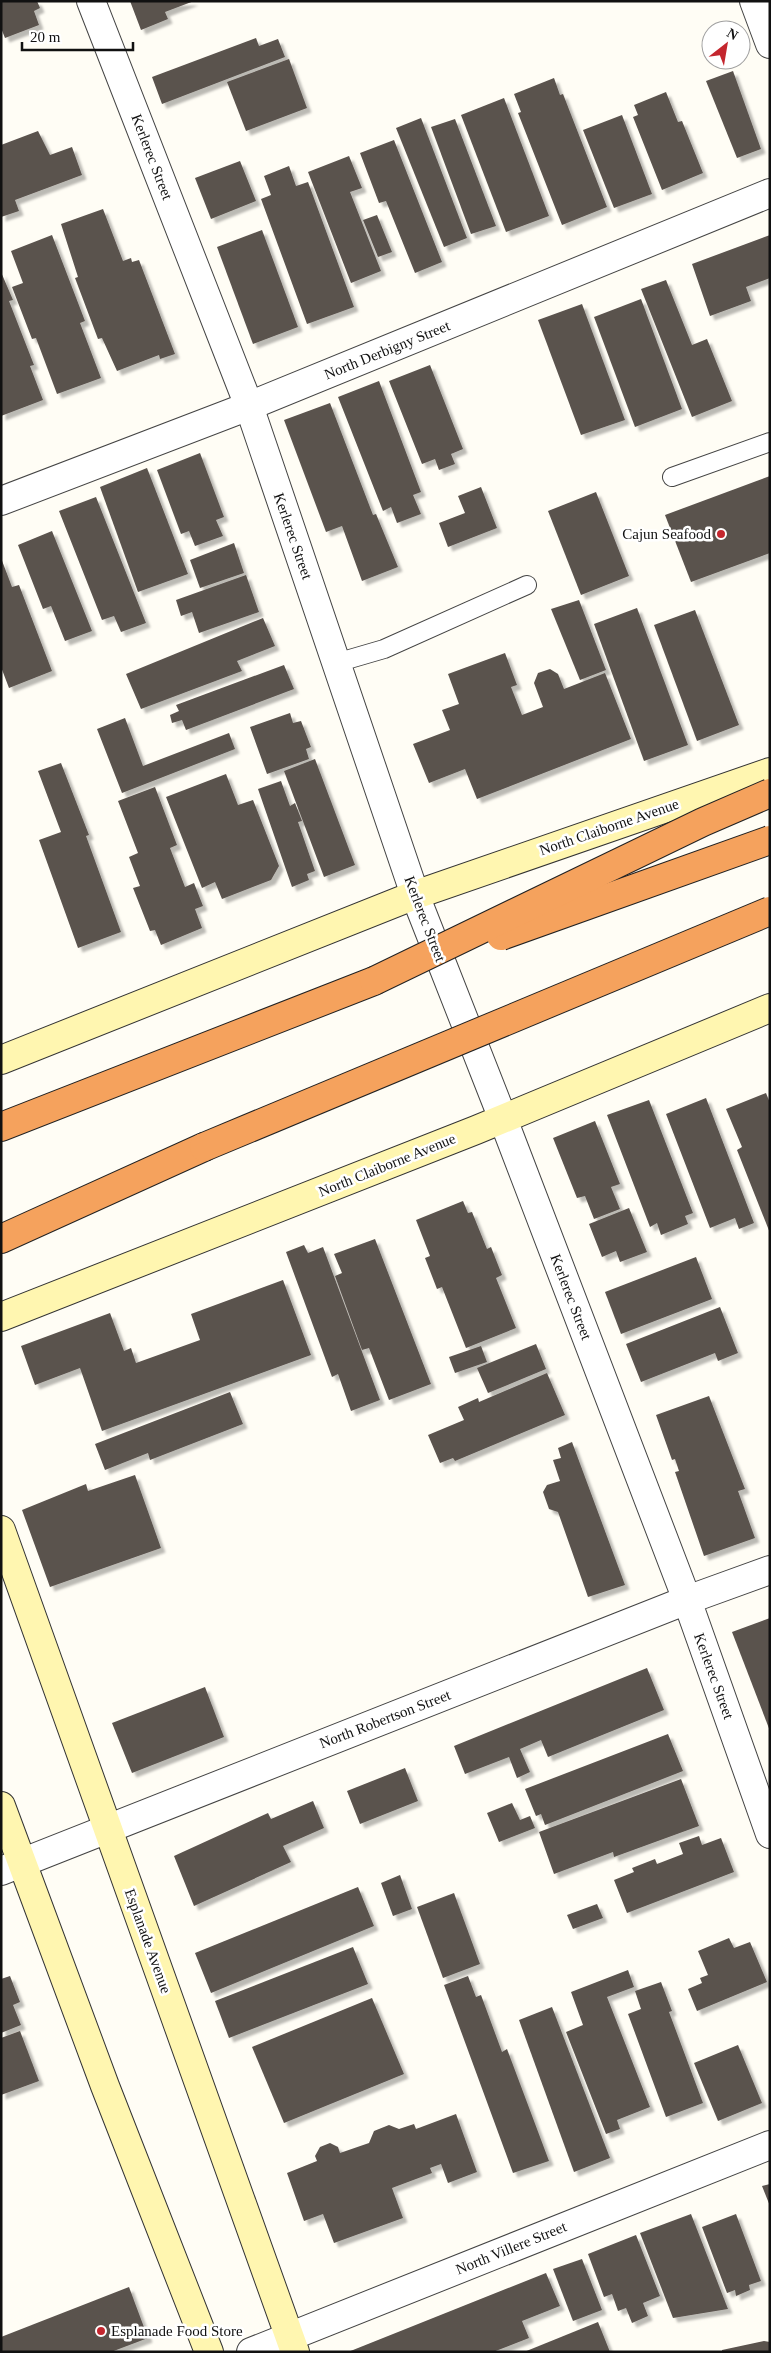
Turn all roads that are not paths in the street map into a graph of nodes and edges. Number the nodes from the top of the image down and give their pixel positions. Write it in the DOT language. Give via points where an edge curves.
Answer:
graph roads {
  1 [pos="91,1"];
  2 [pos="754,1"];
  3 [pos="770,44"];
  4 [pos="770,193"];
  5 [pos="249,406"];
  6 [pos="770,442"];
  7 [pos="672,477"];
  8 [pos="1,501"];
  9 [pos="527,585"];
  10 [pos="336,663"];
  11 [pos="770,772"];
  12 [pos="770,793"];
  13 [pos="770,840"];
  14 [pos="414,894"];
  15 [pos="770,911"];
  16 [pos="374,980"];
  17 [pos="770,1008"];
  18 [pos="1,1060"];
  19 [pos="503,1119"];
  20 [pos="1,1128"];
  21 [pos="204,1147"];
  22 [pos="1,1222"];
  23 [pos="1,1239"];
  24 [pos="1,1318"];
  25 [pos="1,1530"];
  26 [pos="770,1570"];
  27 [pos="686,1600"];
  28 [pos="1,1806"];
  29 [pos="108,1828"];
  30 [pos="770,1834"];
  31 [pos="12,1867"];
  32 [pos="770,2145"];
  33 [pos="292,2344"];
  34 [pos="208,2352"];
  35 [pos="251,2352"];
  1 -- 5 [label="street, Kerlerec Street"];
  2 -- 3 [label="street"];
  4 -- 5 [label="street, North Derbigny Street"];
  5 -- 8 [label="street, North Derbigny Street"];
  5 -- 10 [label="street, Kerlerec Street"];
  6 -- 7 [label="lane"];
  9 -- 10 [label="lane" via="384,648"];
  10 -- 14 [label="street, Kerlerec Street"];
  11 -- 14 [label="main road, North Claiborne Avenue"];
  12 -- 16 [label="highway, bridge"];
  13 -- 16 [label="highway, bridge"];
  14 -- 18 [label="main road, North Claiborne Avenue"];
  14 -- 19 [label="street, Kerlerec Street"];
  15 -- 21 [label="highway, bridge"];
  16 -- 20 [label="highway"];
  17 -- 19 [label="main road, North Claiborne Avenue"];
  19 -- 24 [label="main road, North Claiborne Avenue"];
  19 -- 27 [label="street, Kerlerec Street"];
  21 -- 22 [label="highway"];
  21 -- 23 [label="highway"];
  25 -- 29 [label="main road, Esplanade Avenue"];
  26 -- 27 [label="street, North Robertson Street"];
  27 -- 29 [label="street, North Robertson Street"];
  27 -- 30 [label="street, Kerlerec Street"];
  28 -- 31 [label="main road"];
  29 -- 31 [label="street, North Robertson Street"];
  29 -- 33 [label="main road, Esplanade Avenue"];
  31 -- 34 [label="main road" via="105,2086"];
  32 -- 33 [label="street, North Villere Street"];
  33 -- 35 [label="street, North Villere Street"];
}
